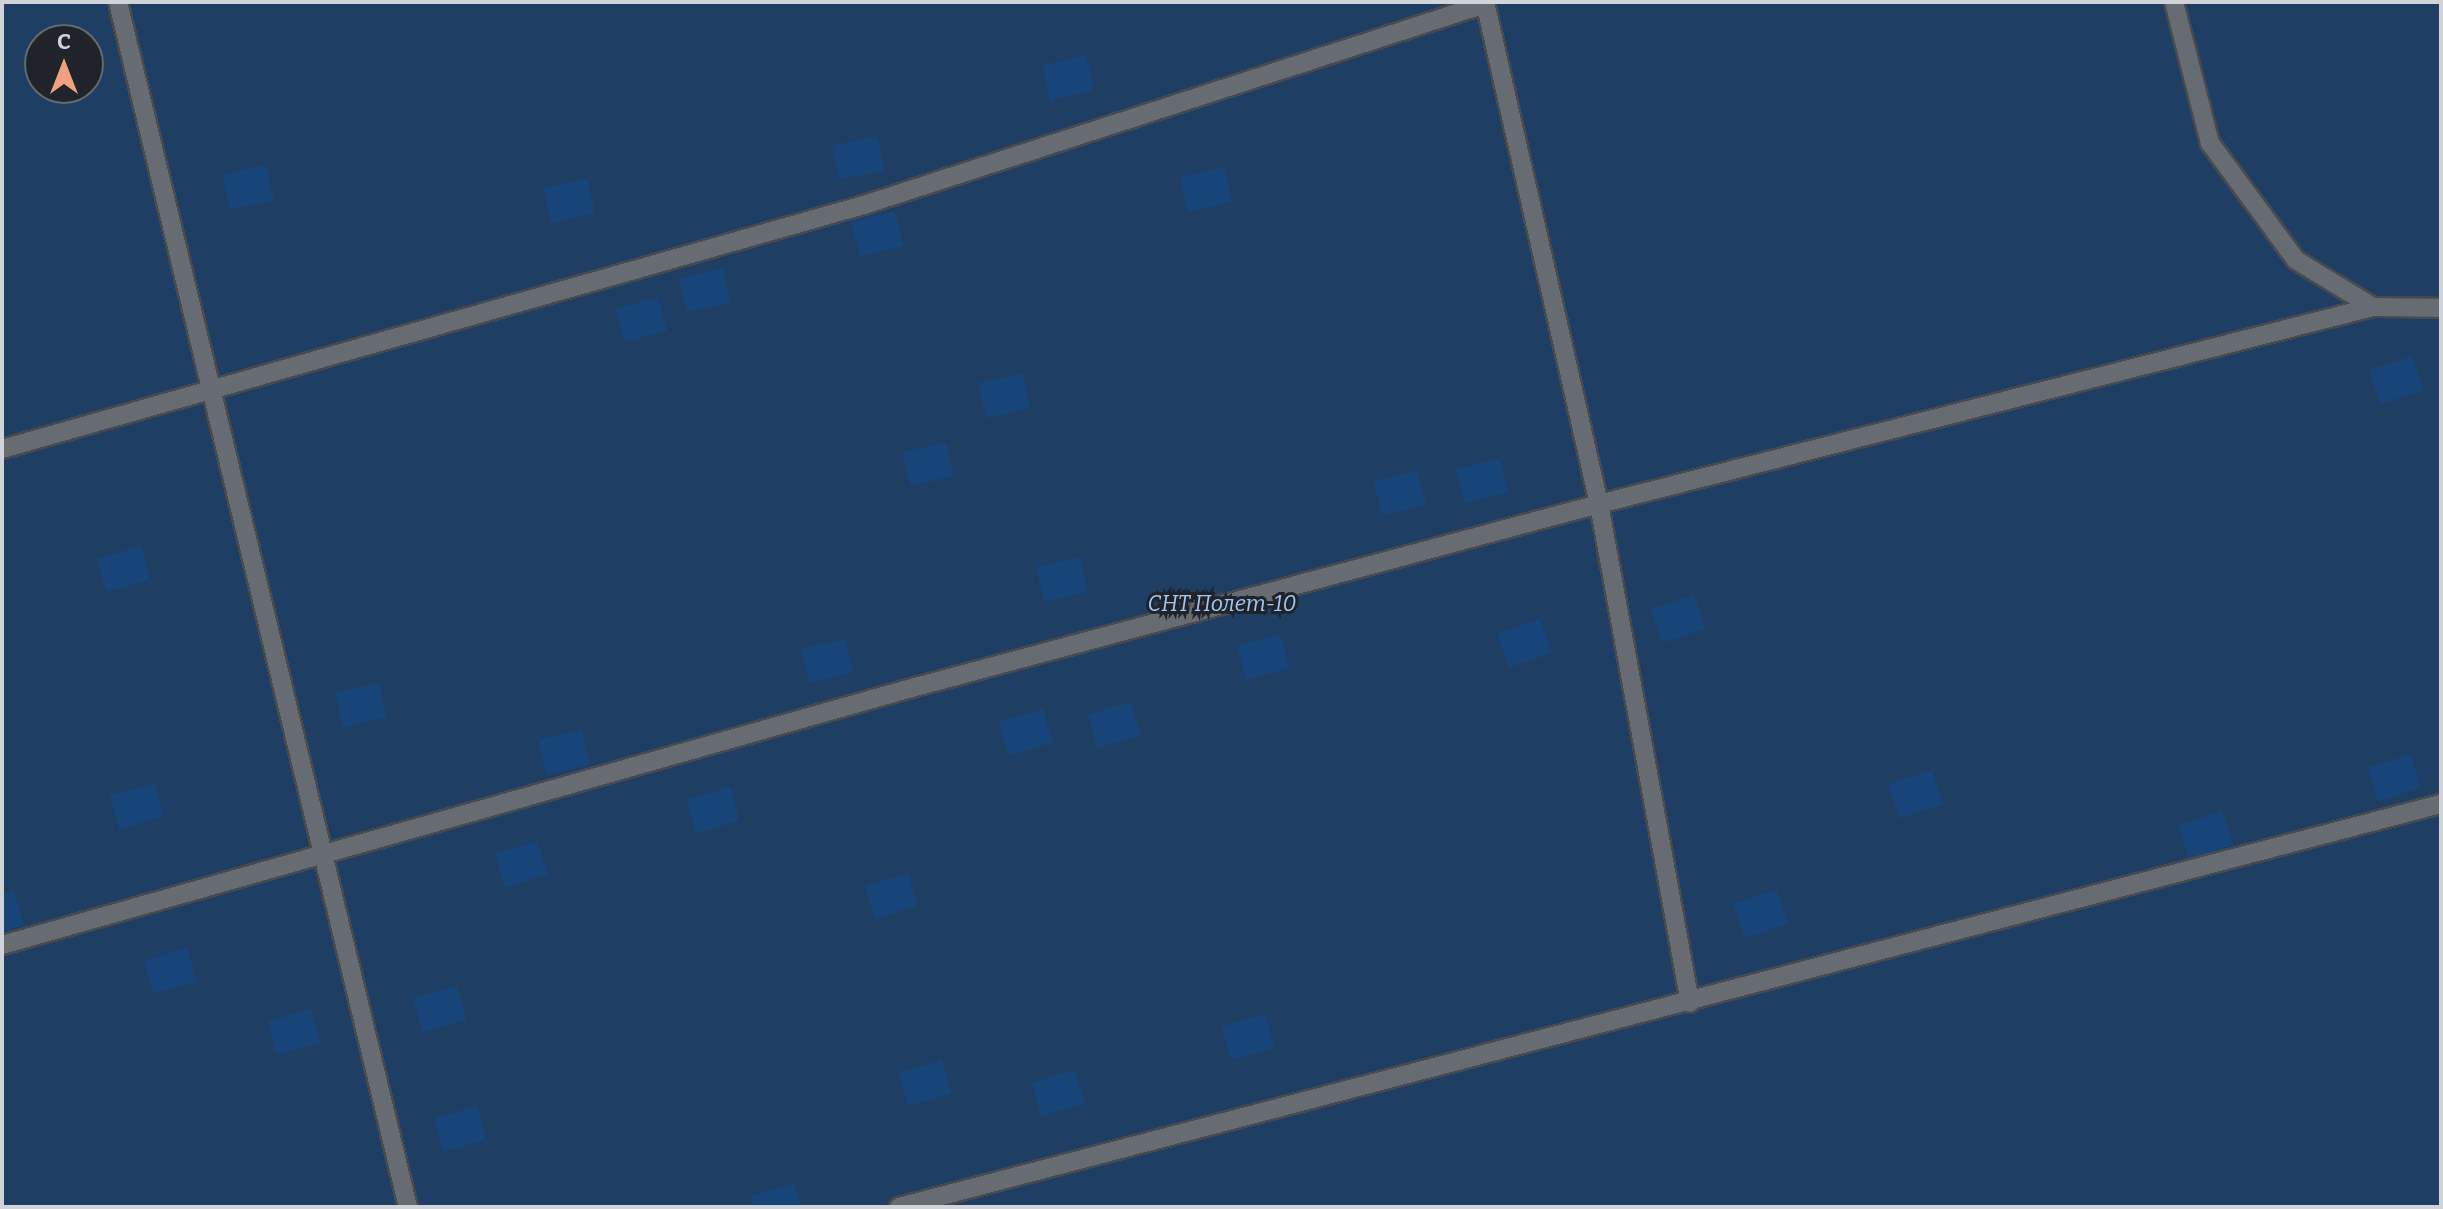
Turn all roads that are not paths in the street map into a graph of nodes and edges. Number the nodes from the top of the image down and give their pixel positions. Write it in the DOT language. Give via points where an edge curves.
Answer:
graph roads {
  1 [pos="118,2"];
  2 [pos="2174,2"];
  3 [pos="1485,3"];
  4 [pos="2373,307"];
  5 [pos="2441,308"];
  6 [pos="208,387"];
  7 [pos="2,449"];
  8 [pos="1599,504"];
  9 [pos="2441,804"];
  10 [pos="323,858"];
  11 [pos="2,945"];
  12 [pos="1690,1003"];
  13 [pos="408,1207"];
  14 [pos="899,1207"];
  1 -- 6 [label="lane"];
  2 -- 4 [label="lane" via="2210,143 2296,260"];
  3 -- 6 [label="lane" via="867,204"];
  3 -- 8 [label="lane"];
  4 -- 5 [label="lane"];
  4 -- 8 [label="lane"];
  6 -- 7 [label="lane"];
  6 -- 10 [label="lane"];
  8 -- 10 [label="lane" via="908,689"];
  8 -- 12 [label="lane"];
  9 -- 12 [label="lane"];
  10 -- 11 [label="lane"];
  10 -- 13 [label="lane"];
  12 -- 14 [label="lane"];
}
